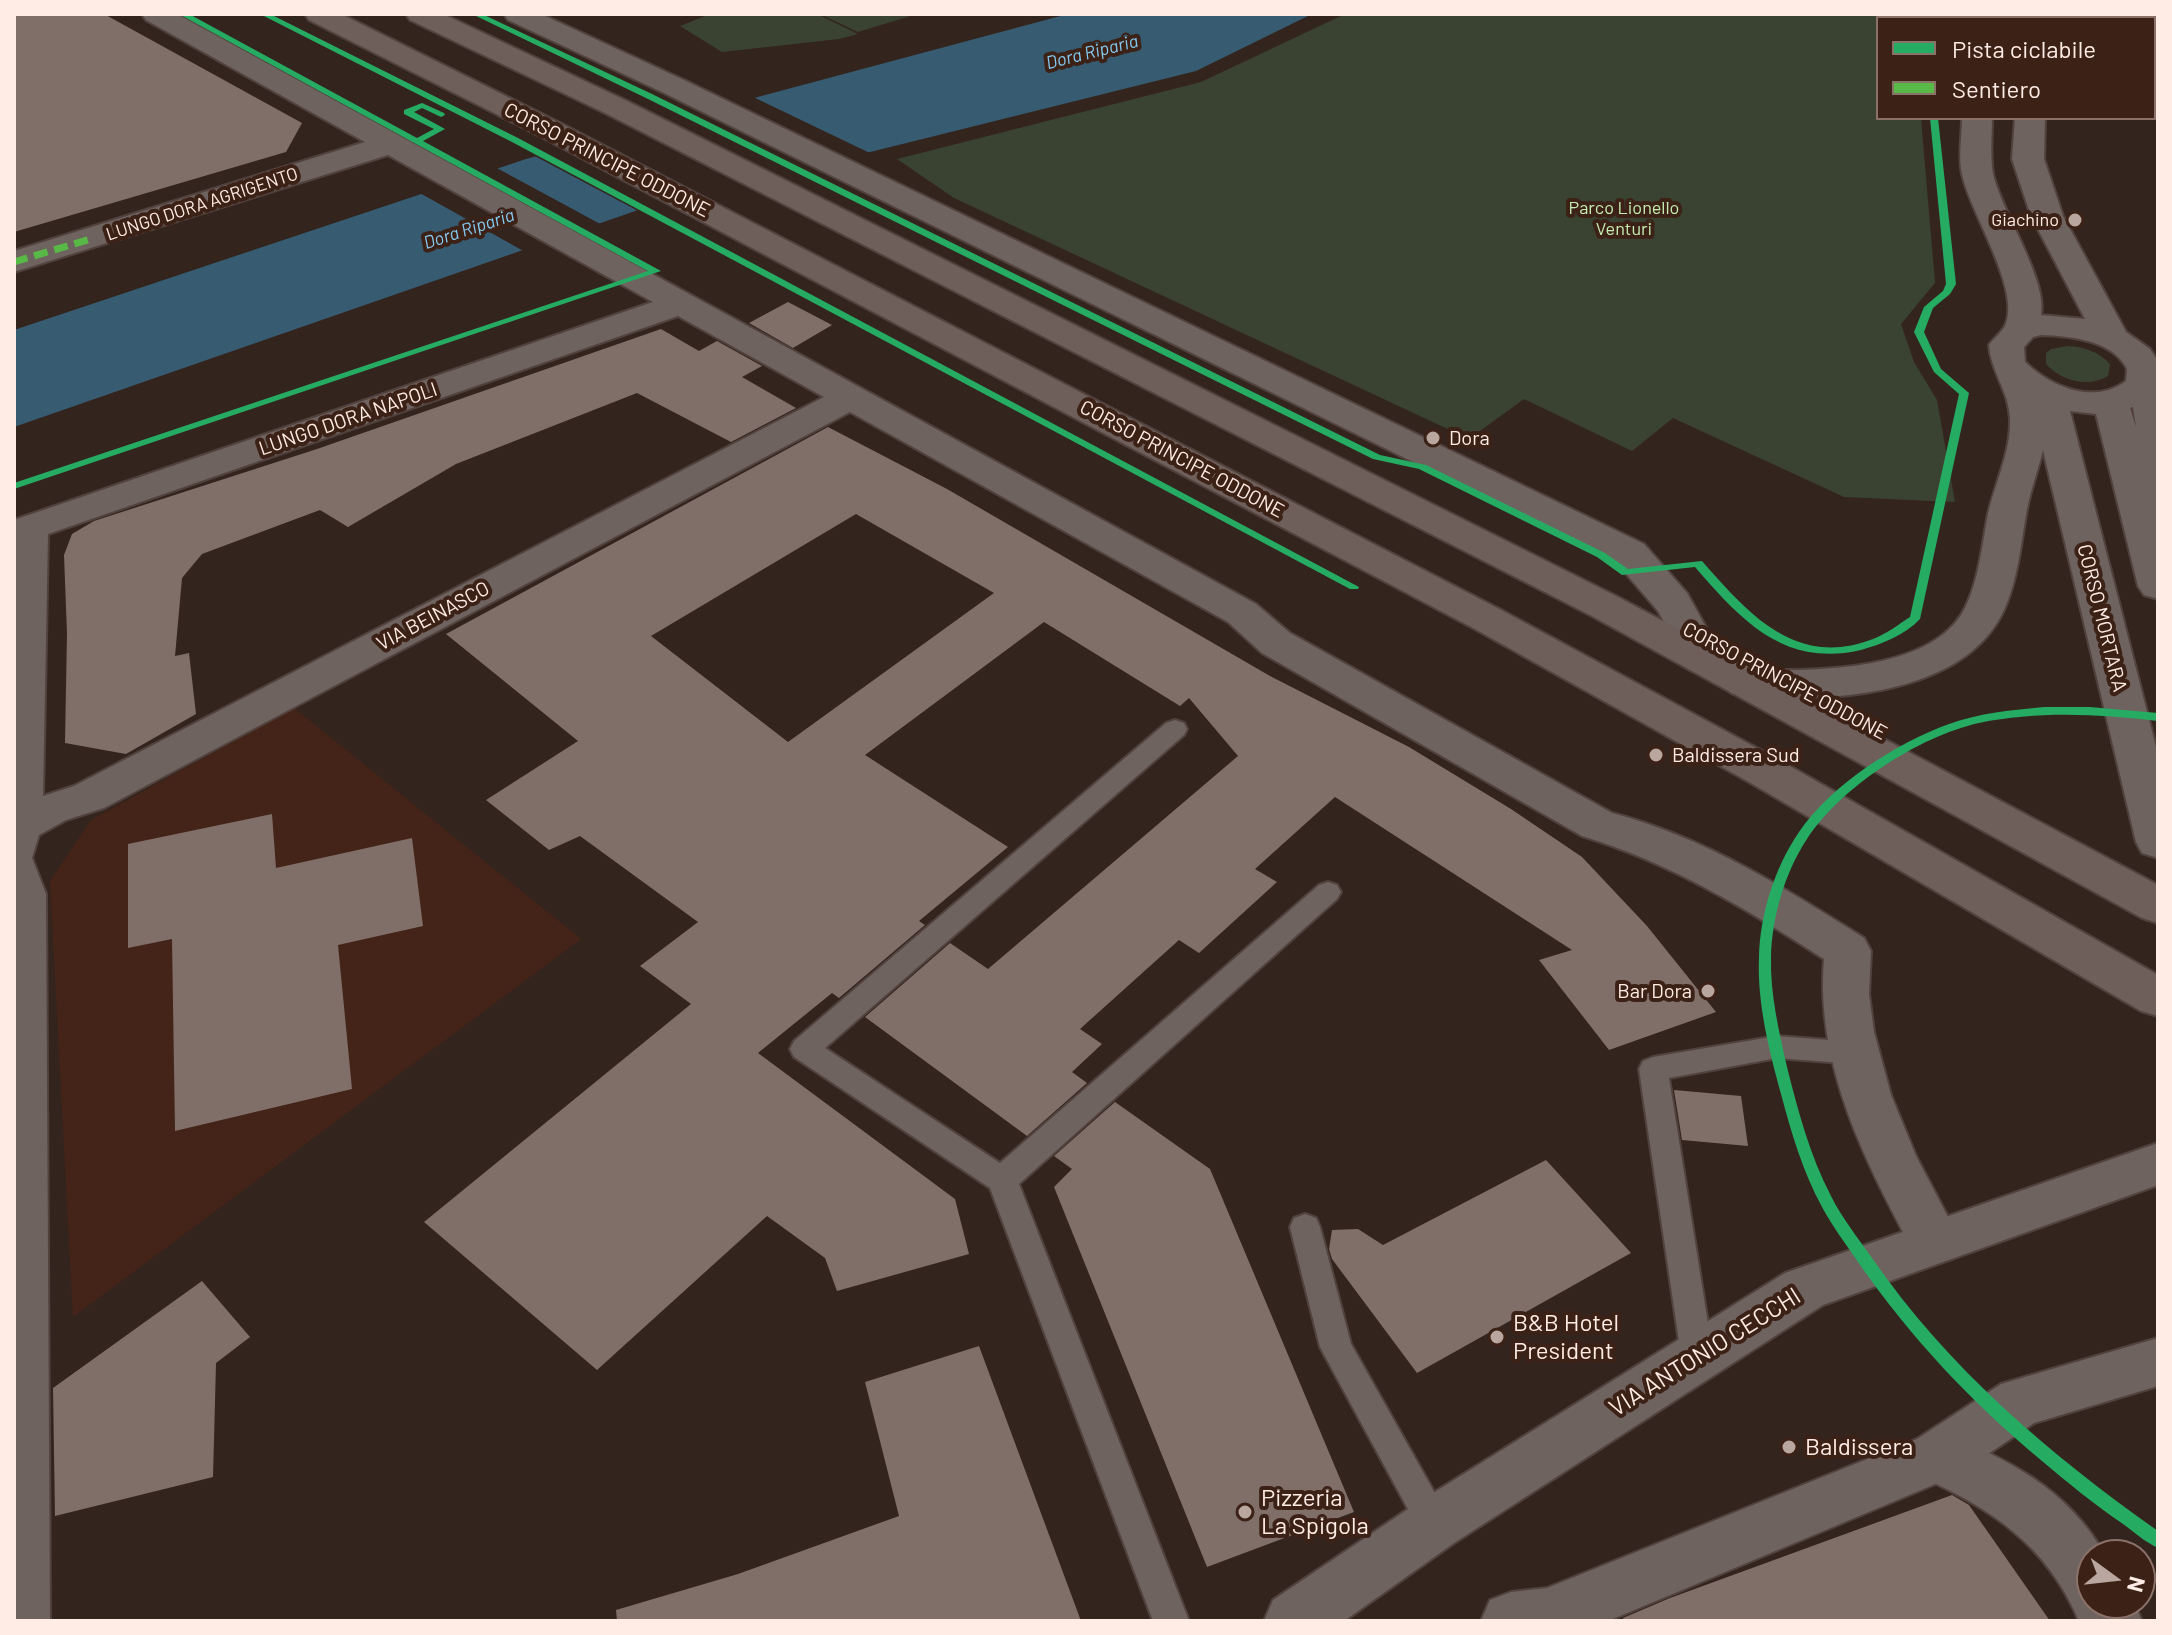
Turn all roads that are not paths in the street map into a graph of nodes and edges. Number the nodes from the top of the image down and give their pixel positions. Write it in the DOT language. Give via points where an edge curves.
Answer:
graph roads {
  1 [pos="156,14"];
  2 [pos="319,14"];
  3 [pos="420,14"];
  4 [pos="518,14"];
  5 [pos="1977,120"];
  6 [pos="2030,120"];
  7 [pos="390,144"];
  8 [pos="14,262"];
  9 [pos="681,304"];
  10 [pos="2021,330"];
  11 [pos="2112,338"];
  12 [pos="2146,379"];
  13 [pos="2032,384"];
  14 [pos="850,398"];
  15 [pos="2111,402"];
  16 [pos="2158,527"];
  17 [pos="22,531"];
  18 [pos="2158,586"];
  19 [pos="1704,660"];
  20 [pos="1746,683"];
  21 [pos="1175,729"];
  22 [pos="2158,842"];
  23 [pos="15,843"];
  24 [pos="1328,892"];
  25 [pos="2158,906"];
  26 [pos="2158,998"];
  27 [pos="1855,1053"];
  28 [pos="2158,1164"];
  29 [pos="1002,1180"];
  30 [pos="1305,1227"];
  31 [pos="1935,1242"];
  32 [pos="1697,1355"];
  33 [pos="2158,1362"];
  34 [pos="1937,1457"];
  35 [pos="1434,1524"];
  36 [pos="2076,1561"];
  37 [pos="20,1621"];
  38 [pos="1171,1621"];
  39 [pos="1294,1621"];
  40 [pos="1511,1621"];
  1 -- 7 [label="street"];
  2 -- 26 [label="main road, CORSO PRINCIPE ODDONE" via="1489,620"];
  3 -- 19 [label="main road, CORSO PRINCIPE ODDONE" via="616,107"];
  4 -- 19 [label="street, CORSO PRINCIPE ODDONE" via="1630,553 1650,570"];
  5 -- 10 [label="street" via="1977,172 2019,278 2026,305"];
  6 -- 11 [label="street" via="2028,159 2047,216"];
  7 -- 8 [label="street, LUNGO DORA AGRIGENTO"];
  7 -- 9 [label="street"];
  9 -- 14 [label="street"];
  9 -- 17 [label="street, LUNGO DORA NAPOLI"];
  10 -- 11 [label="street" via="2064,325"];
  10 -- 13 [label="street" via="2011,337 2005,355"];
  11 -- 12 [label="street" via="2136,354"];
  12 -- 15 [label="street" via="2131,396"];
  12 -- 16 [label="street" via="2154,423 2151,486"];
  13 -- 15 [label="street" via="2079,401"];
  13 -- 20 [label="street" via="1993,577 1980,617 1955,645 1911,668 1823,685"];
  13 -- 22 [label="street, CORSO MORTARA"];
  14 -- 23 [label="street, VIA BEINASCO" via="89,797 51,809"];
  14 -- 27 [label="street" via="1242,613 1276,643 1598,825 1644,836 1848,951 1846,1000"];
  15 -- 18 [label="street"];
  17 -- 23 [label="street" via="23,780"];
  19 -- 20 [label="main road, CORSO PRINCIPE ODDONE"];
  20 -- 25 [label="main road, CORSO PRINCIPE ODDONE"];
  21 -- 29 [label="lane" via="804,1049"];
  23 -- 37 [label="street" via="23,894"];
  24 -- 29 [label="lane"];
  27 -- 31 [label="street" via="1888,1152"];
  27 -- 32 [label="lane" via="1777,1047 1653,1069"];
  28 -- 31 [label="street, VIA ANTONIO CECCHI"];
  29 -- 38 [label="lane"];
  30 -- 35 [label="lane" via="1336,1347"];
  31 -- 32 [label="street, VIA ANTONIO CECCHI" via="1804,1289"];
  32 -- 35 [label="street, VIA ANTONIO CECCHI"];
  33 -- 34 [label="street" via="2021,1402"];
  34 -- 36 [label="street" via="1986,1477 2026,1503 2063,1539"];
  34 -- 40 [label="street" via="1547,1617"];
  35 -- 39 [label="street, VIA ANTONIO CECCHI"];
}
